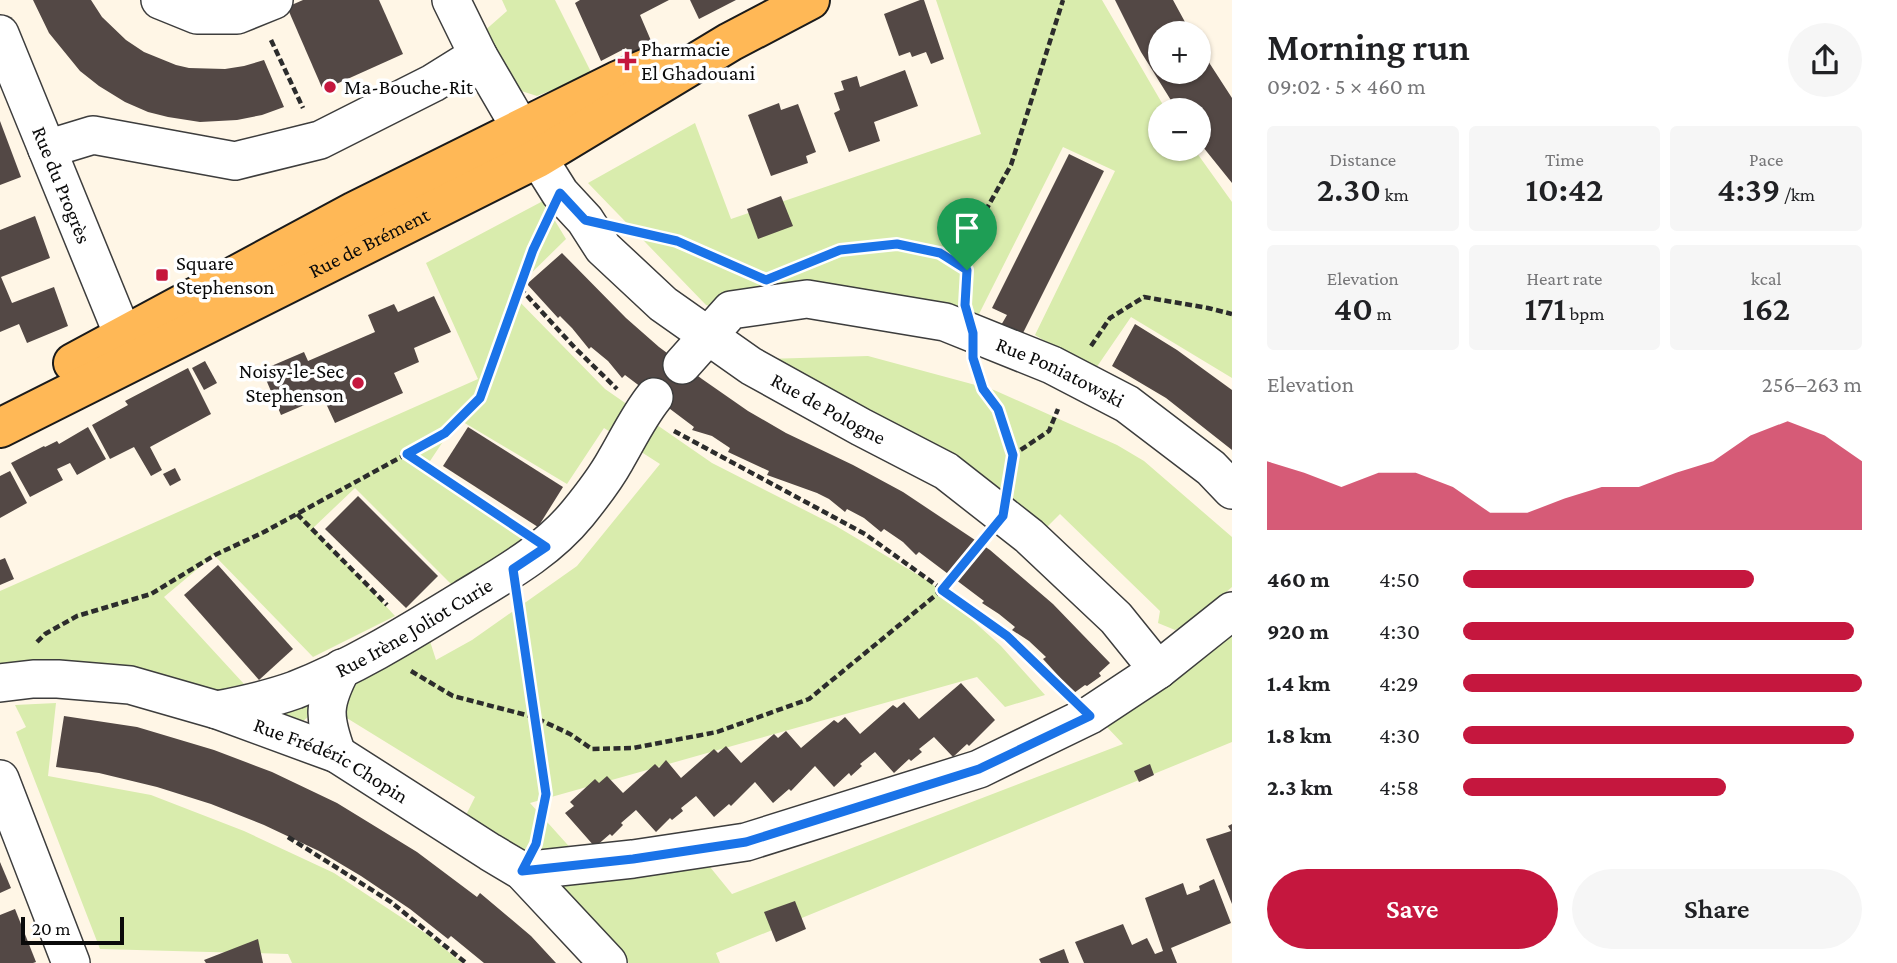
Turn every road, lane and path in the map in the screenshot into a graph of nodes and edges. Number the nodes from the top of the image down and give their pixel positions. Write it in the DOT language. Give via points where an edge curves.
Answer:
graph roads {
  1 [pos="160,0"];
  2 [pos="274,0"];
  3 [pos="451,0"];
  4 [pos="810,0"];
  5 [pos="1063,0"];
  6 [pos="0,34"];
  7 [pos="274,45"];
  8 [pos="478,55"];
  9 [pos="302,107"];
  10 [pos="529,143"];
  11 [pos="47,149"];
  12 [pos="560,193"];
  13 [pos="638,232"];
  14 [pos="810,262"];
  15 [pos="967,270"];
  16 [pos="753,274"];
  17 [pos="520,288"];
  18 [pos="1232,314"];
  19 [pos="973,333"];
  20 [pos="123,335"];
  21 [pos="707,336"];
  22 [pos="160,347"];
  23 [pos="682,365"];
  24 [pos="1071,375"];
  25 [pos="0,401"];
  26 [pos="647,405"];
  27 [pos="0,421"];
  28 [pos="0,428"];
  29 [pos="407,454"];
  30 [pos="1013,455"];
  31 [pos="1232,490"];
  32 [pos="297,514"];
  33 [pos="1003,516"];
  34 [pos="546,547"];
  35 [pos="513,569"];
  36 [pos="942,590"];
  37 [pos="1232,611"];
  38 [pos="412,630"];
  39 [pos="30,650"];
  40 [pos="377,650"];
  41 [pos="342,668"];
  42 [pos="1158,670"];
  43 [pos="0,684"];
  44 [pos="217,710"];
  45 [pos="1090,716"];
  46 [pos="534,717"];
  47 [pos="337,754"];
  48 [pos="0,779"];
  49 [pos="288,836"];
  50 [pos="522,871"];
  51 [pos="71,963"];
  52 [pos="466,963"];
  53 [pos="608,963"];
  1 -- 2 [label="street" via="197,15 237,15"];
  3 -- 8 [label="street, Rue de Pologne"];
  4 -- 10 [label="main road, Rue de Brément" via="730,41 650,66"];
  5 -- 15 [label="path" via="1011,165 981,219"];
  6 -- 11 [label="street, Rue du Progrès"];
  7 -- 9 [label="path"];
  8 -- 10 [label="street, Rue de Pologne"];
  8 -- 11 [label="street" via="320,140 235,160 93,135"];
  10 -- 12 [label="street, Rue de Pologne"];
  10 -- 20 [label="main road, Rue de Brément" via="355,211"];
  10 -- 22 [label="main road, Rue de Brément"];
  11 -- 20 [label="street, Rue du Progrès"];
  12 -- 17 [label="path"];
  12 -- 21 [label="street, Rue de Pologne" via="603,248 663,304"];
  13 -- 16 [label="path" via="677,241"];
  14 -- 15 [label="path" via="840,250 897,244 940,253"];
  15 -- 19 [label="path" via="965,305"];
  17 -- 26 [label="path" via="575,348"];
  17 -- 29 [label="path" via="480,398 445,433"];
  18 -- 24 [label="path" via="1144,297 1110,318"];
  19 -- 21 [label="street, Rue Poniatowski" via="945,322 807,299 731,310"];
  19 -- 24 [label="street, Rue Poniatowski"];
  19 -- 30 [label="path" via="973,358 983,389 998,409"];
  20 -- 22 [label="street"];
  20 -- 25 [label="main road, Rue de Brément"];
  20 -- 27 [label="street" via="117,353 20,405"];
  21 -- 23 [label="street"];
  21 -- 33 [label="street, Rue de Pologne" via="751,366 946,471"];
  22 -- 28 [label="main road, Rue de Brément"];
  24 -- 30 [label="path" via="1049,431"];
  24 -- 31 [label="street, Rue Poniatowski" via="1127,404 1211,468"];
  26 -- 34 [label="street, Rue Irène Joliot Curie" via="614,464"];
  26 -- 36 [label="path" via="865,534"];
  29 -- 32 [label="path"];
  29 -- 34 [label="path"];
  30 -- 33 [label="path"];
  32 -- 38 [label="path"];
  32 -- 39 [label="path" via="151,594 76,616 45,634"];
  33 -- 36 [label="path"];
  33 -- 42 [label="street, Rue de Pologne" via="1116,618"];
  34 -- 35 [label="street, Rue Irène Joliot Curie"];
  35 -- 38 [label="street, Rue Irène Joliot Curie"];
  35 -- 46 [label="path"];
  36 -- 45 [label="path" via="1007,636"];
  36 -- 46 [label="path" via="809,699 717,732 633,748 592,749"];
  37 -- 42 [label="street"];
  38 -- 40 [label="street, Rue Irène Joliot Curie"];
  40 -- 41 [label="street, Rue Irène Joliot Curie"];
  40 -- 46 [label="path" via="453,696"];
  41 -- 44 [label="street, Rue Irène Joliot Curie" via="294,690"];
  41 -- 47 [label="street" via="327,705 328,729"];
  42 -- 45 [label="street"];
  43 -- 44 [label="street, Rue Frédéric Chopin" via="58,679 130,685"];
  44 -- 47 [label="street, Rue Frédéric Chopin"];
  45 -- 50 [label="street" via="979,769 746,842"];
  46 -- 50 [label="path" via="546,794 536,844"];
  47 -- 50 [label="street, Rue Frédéric Chopin"];
  48 -- 51 [label="street"];
  49 -- 52 [label="path" via="391,901"];
  50 -- 53 [label="street, Rue Frédéric Chopin"];
}
